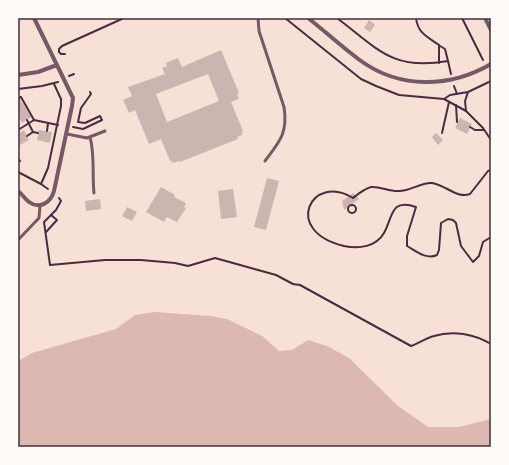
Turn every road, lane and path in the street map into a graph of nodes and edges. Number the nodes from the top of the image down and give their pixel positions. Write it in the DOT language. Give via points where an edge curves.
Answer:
graph roads {
  1 [pos="34,18"];
  2 [pos="124,18"];
  3 [pos="258,18"];
  4 [pos="308,18"];
  5 [pos="337,18"];
  6 [pos="416,18"];
  7 [pos="462,18"];
  8 [pos="485,18"];
  9 [pos="491,30"];
  10 [pos="439,45"];
  11 [pos="65,54"];
  12 [pos="448,61"];
  13 [pos="439,63"];
  14 [pos="58,65"];
  15 [pos="489,66"];
  16 [pos="18,75"];
  17 [pos="452,80"];
  18 [pos="491,81"];
  19 [pos="58,82"];
  20 [pos="54,84"];
  21 [pos="18,89"];
  22 [pos="90,92"];
  23 [pos="468,92"];
  24 [pos="457,94"];
  25 [pos="18,98"];
  26 [pos="444,99"];
  27 [pos="449,102"];
  28 [pos="456,105"];
  29 [pos="466,111"];
  30 [pos="27,120"];
  31 [pos="34,120"];
  32 [pos="457,122"];
  33 [pos="48,123"];
  34 [pos="29,124"];
  35 [pos="58,124"];
  36 [pos="68,126"];
  37 [pos="470,127"];
  38 [pos="18,130"];
  39 [pos="484,130"];
  40 [pos="47,131"];
  41 [pos="105,131"];
  42 [pos="33,132"];
  43 [pos="38,133"];
  44 [pos="442,133"];
  45 [pos="67,134"];
  46 [pos="27,136"];
  47 [pos="52,136"];
  48 [pos="55,136"];
  49 [pos="90,136"];
  50 [pos="18,158"];
  51 [pos="265,160"];
  52 [pos="18,162"];
  53 [pos="491,170"];
  54 [pos="18,172"];
  55 [pos="41,184"];
  56 [pos="47,188"];
  57 [pos="18,190"];
  58 [pos="94,193"];
  59 [pos="352,198"];
  60 [pos="61,200"];
  61 [pos="352,204"];
  62 [pos="40,206"];
  63 [pos="51,215"];
  64 [pos="46,233"];
  65 [pos="491,237"];
  66 [pos="18,240"];
  67 [pos="491,344"];
  1 -- 14 [label="street"];
  2 -- 11 [label="path" via="59,48 61,54"];
  3 -- 51 [label="lane" via="259,31 286,120 279,141"];
  4 -- 17 [label="street" via="361,61 386,75 420,83"];
  5 -- 13 [label="path" via="371,45 398,60 411,63"];
  6 -- 10 [label="path" via="421,32"];
  7 -- 15 [label="path"];
  8 -- 9 [label="street"];
  10 -- 12 [label="path" via="445,49"];
  10 -- 13 [label="path"];
  12 -- 13 [label="path"];
  12 -- 17 [label="path"];
  14 -- 16 [label="street"];
  14 -- 36 [label="street" via="73,98"];
  15 -- 17 [label="street"];
  17 -- 24 [label="path"];
  18 -- 23 [label="path"];
  19 -- 20 [label="path"];
  20 -- 21 [label="path"];
  20 -- 35 [label="path" via="61,98"];
  22 -- 36 [label="path" via="81,108 78,122 84,123 100,116 102,120 83,129"];
  23 -- 24 [label="path"];
  23 -- 29 [label="path" via="465,101"];
  24 -- 26 [label="path"];
  25 -- 31 [label="path" via="20,97"];
  27 -- 44 [label="path"];
  28 -- 32 [label="path"];
  30 -- 34 [label="path"];
  31 -- 33 [label="path"];
  31 -- 34 [label="path"];
  33 -- 35 [label="path"];
  33 -- 40 [label="path"];
  34 -- 38 [label="path"];
  34 -- 42 [label="path"];
  35 -- 36 [label="path"];
  35 -- 48 [label="path"];
  36 -- 45 [label="street"];
  37 -- 39 [label="path"];
  41 -- 49 [label="lane"];
  42 -- 43 [label="path"];
  42 -- 46 [label="path"];
  45 -- 49 [label="lane" via="87,138"];
  45 -- 62 [label="street" via="54,193 48,202"];
  47 -- 48 [label="path"];
  48 -- 55 [label="path" via="48,168"];
  49 -- 58 [label="lane" via="94,154"];
  50 -- 52 [label="path"];
  53 -- 59 [label="path" via="467,195 458,194 438,184 426,183 397,192 374,187"];
  54 -- 55 [label="path"];
  55 -- 56 [label="path"];
  57 -- 62 [label="street" via="28,201"];
  59 -- 61 [label="path"];
  59 -- 65 [label="path" via="338,192 319,196 312,201 308,210 307,216 311,226 320,235 336,244 368,246 384,234 394,210 408,204 416,207 406,236 407,246 423,255 437,255 441,223 448,219 456,223 461,246 474,262 479,256 482,242"];
  60 -- 63 [label="path"];
  61 -- 61 [label="path" via="356,208 352,213 348,209"];
  62 -- 66 [label="lane" via="39,218"];
  63 -- 64 [label="path" via="44,222"];
  63 -- 64 [label="path" via="57,220"];
  64 -- 67 [label="path" via="50,265 141,260 188,266 215,258 276,275 300,285 411,346 448,333 472,335"];
}
